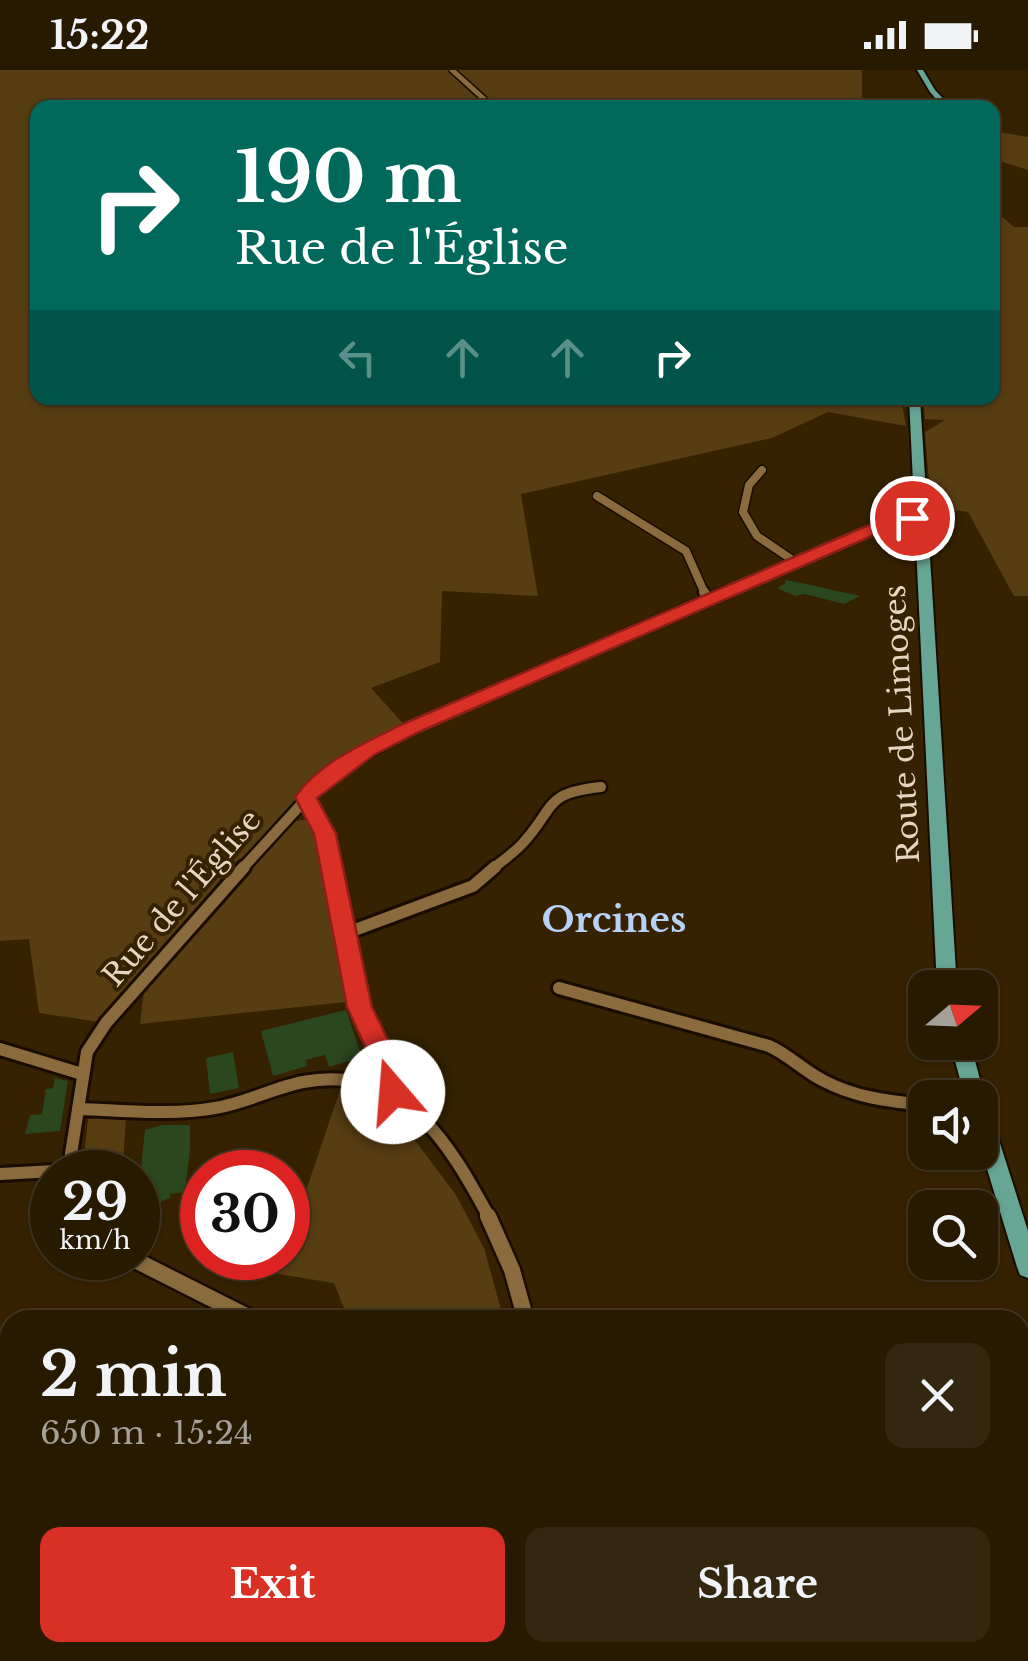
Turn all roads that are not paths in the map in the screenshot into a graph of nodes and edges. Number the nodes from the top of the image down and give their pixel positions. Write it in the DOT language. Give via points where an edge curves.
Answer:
graph roads {
  1 [pos="452,70"];
  2 [pos="920,70"];
  3 [pos="485,100"];
  4 [pos="941,100"];
  5 [pos="914,405"];
  6 [pos="762,470"];
  7 [pos="597,496"];
  8 [pos="922,519"];
  9 [pos="797,563"];
  10 [pos="708,600"];
  11 [pos="601,787"];
  12 [pos="306,797"];
  13 [pos="344,934"];
  14 [pos="947,970"];
  15 [pos="559,988"];
  16 [pos="0,1049"];
  17 [pos="82,1074"];
  18 [pos="393,1092"];
  19 [pos="908,1103"];
  20 [pos="78,1108"];
  21 [pos="75,1150"];
  22 [pos="998,1170"];
  23 [pos="30,1173"];
  24 [pos="0,1174"];
  25 [pos="1028,1267"];
  26 [pos="160,1273"];
  27 [pos="234,1310"];
  28 [pos="523,1310"];
  1 -- 3 [label="street"];
  2 -- 4 [label="main road"];
  5 -- 8 [label="main road, Route de Limoges"];
  6 -- 9 [label="street" via="743,495 751,534"];
  7 -- 10 [label="street" via="686,551"];
  8 -- 9 [label="street, Rue de l'Église" via="875,528"];
  8 -- 14 [label="main road, Route de Limoges"];
  9 -- 10 [label="street, Rue de l'Église"];
  10 -- 12 [label="street, Rue de l'Église" via="401,732"];
  11 -- 13 [label="street" via="571,790 551,802 523,843 473,886"];
  12 -- 13 [label="street" via="325,834"];
  12 -- 17 [label="street, Rue de l'Église" via="106,1022"];
  13 -- 18 [label="street" via="359,1007 394,1081"];
  15 -- 19 [label="street" via="769,1046 863,1098"];
  16 -- 17 [label="street"];
  17 -- 20 [label="street, Rue de l'Église"];
  18 -- 20 [label="street" via="336,1079 299,1080 203,1110"];
  18 -- 28 [label="street" via="414,1107 496,1226"];
  20 -- 21 [label="street, Rue de l'Église"];
  22 -- 25 [label="main road"];
  23 -- 24 [label="street"];
  26 -- 27 [label="street"];
}
